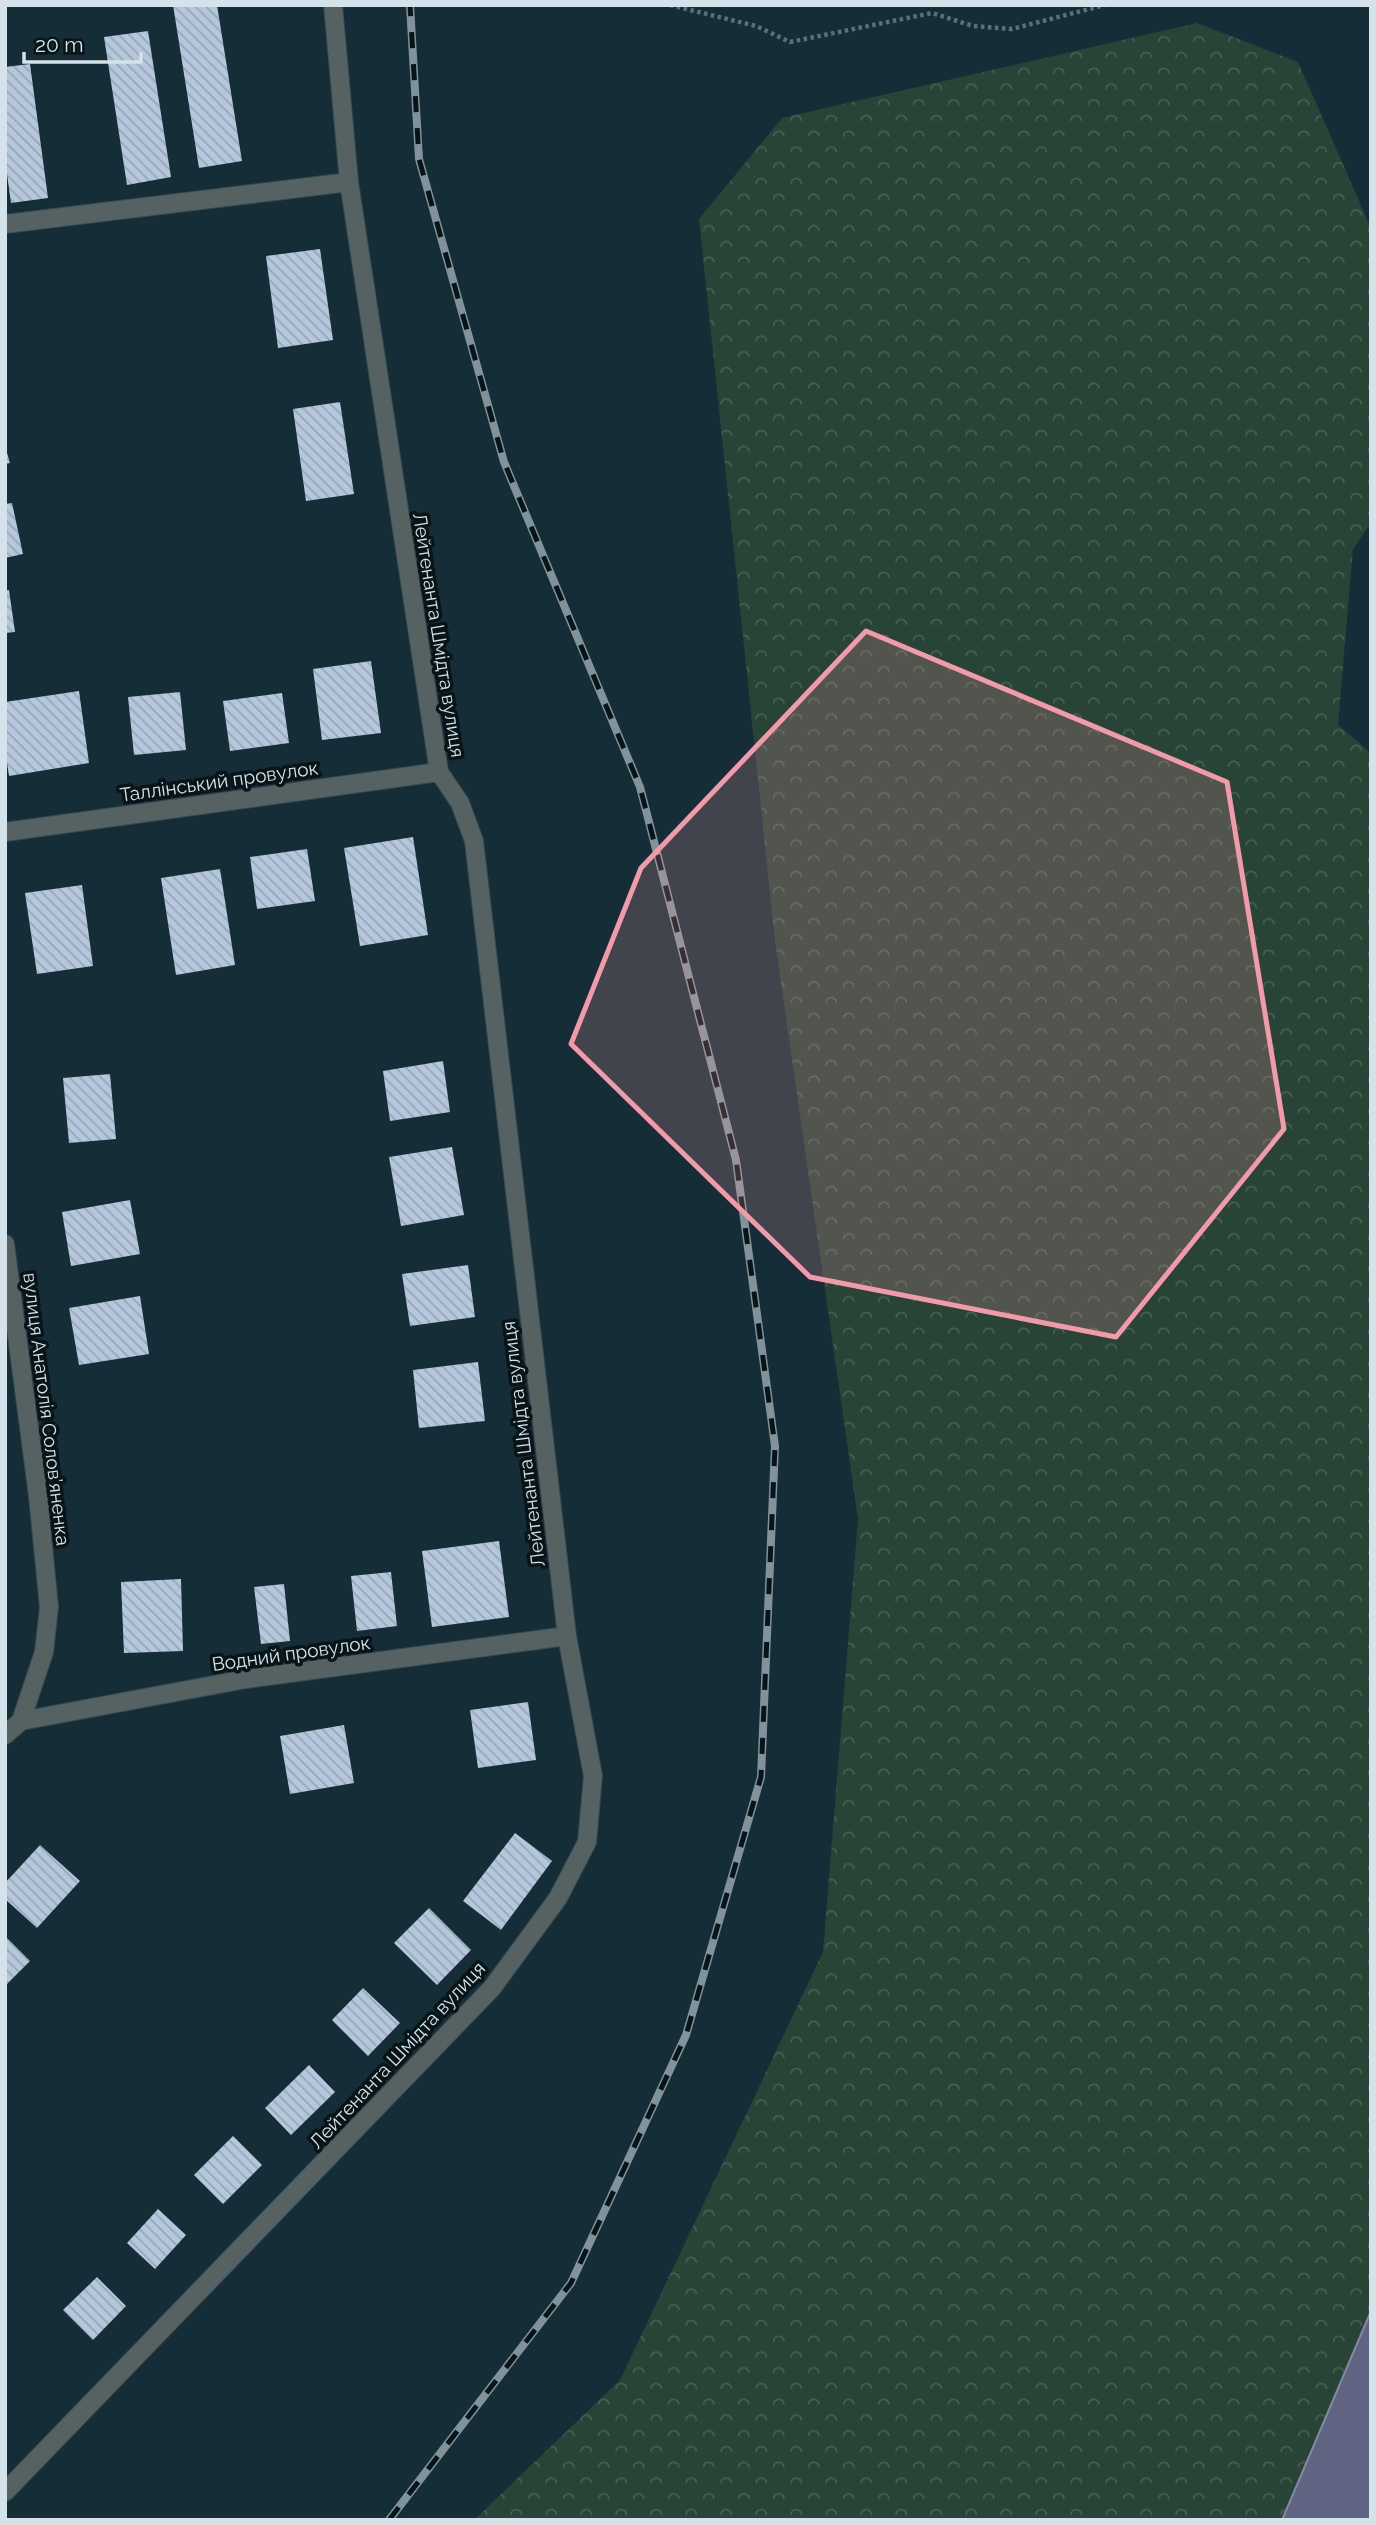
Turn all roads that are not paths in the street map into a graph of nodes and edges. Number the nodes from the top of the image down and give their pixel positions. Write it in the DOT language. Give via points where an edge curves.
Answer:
graph roads {
  1 [pos="333,5"];
  2 [pos="349,182"];
  3 [pos="5,224"];
  4 [pos="439,772"];
  5 [pos="5,832"];
  6 [pos="5,1244"];
  7 [pos="567,1636"];
  8 [pos="22,1721"];
  9 [pos="5,1735"];
  10 [pos="5,2492"];
  1 -- 2 [label="street, Лейтенанта Шмідта вулиця"];
  2 -- 3 [label="street"];
  2 -- 4 [label="street, Лейтенанта Шмідта вулиця"];
  4 -- 5 [label="street, Таллінський провулок"];
  4 -- 7 [label="street, Лейтенанта Шмідта вулиця" via="460,803 474,841"];
  6 -- 8 [label="street, вулиця Анатолія Солов’яненка" via="49,1607 44,1653"];
  7 -- 8 [label="street, Водний провулок" via="246,1679"];
  7 -- 10 [label="street, Лейтенанта Шмідта вулиця" via="593,1776 587,1842 558,1898 492,1989"];
  8 -- 9 [label="street"];
}
